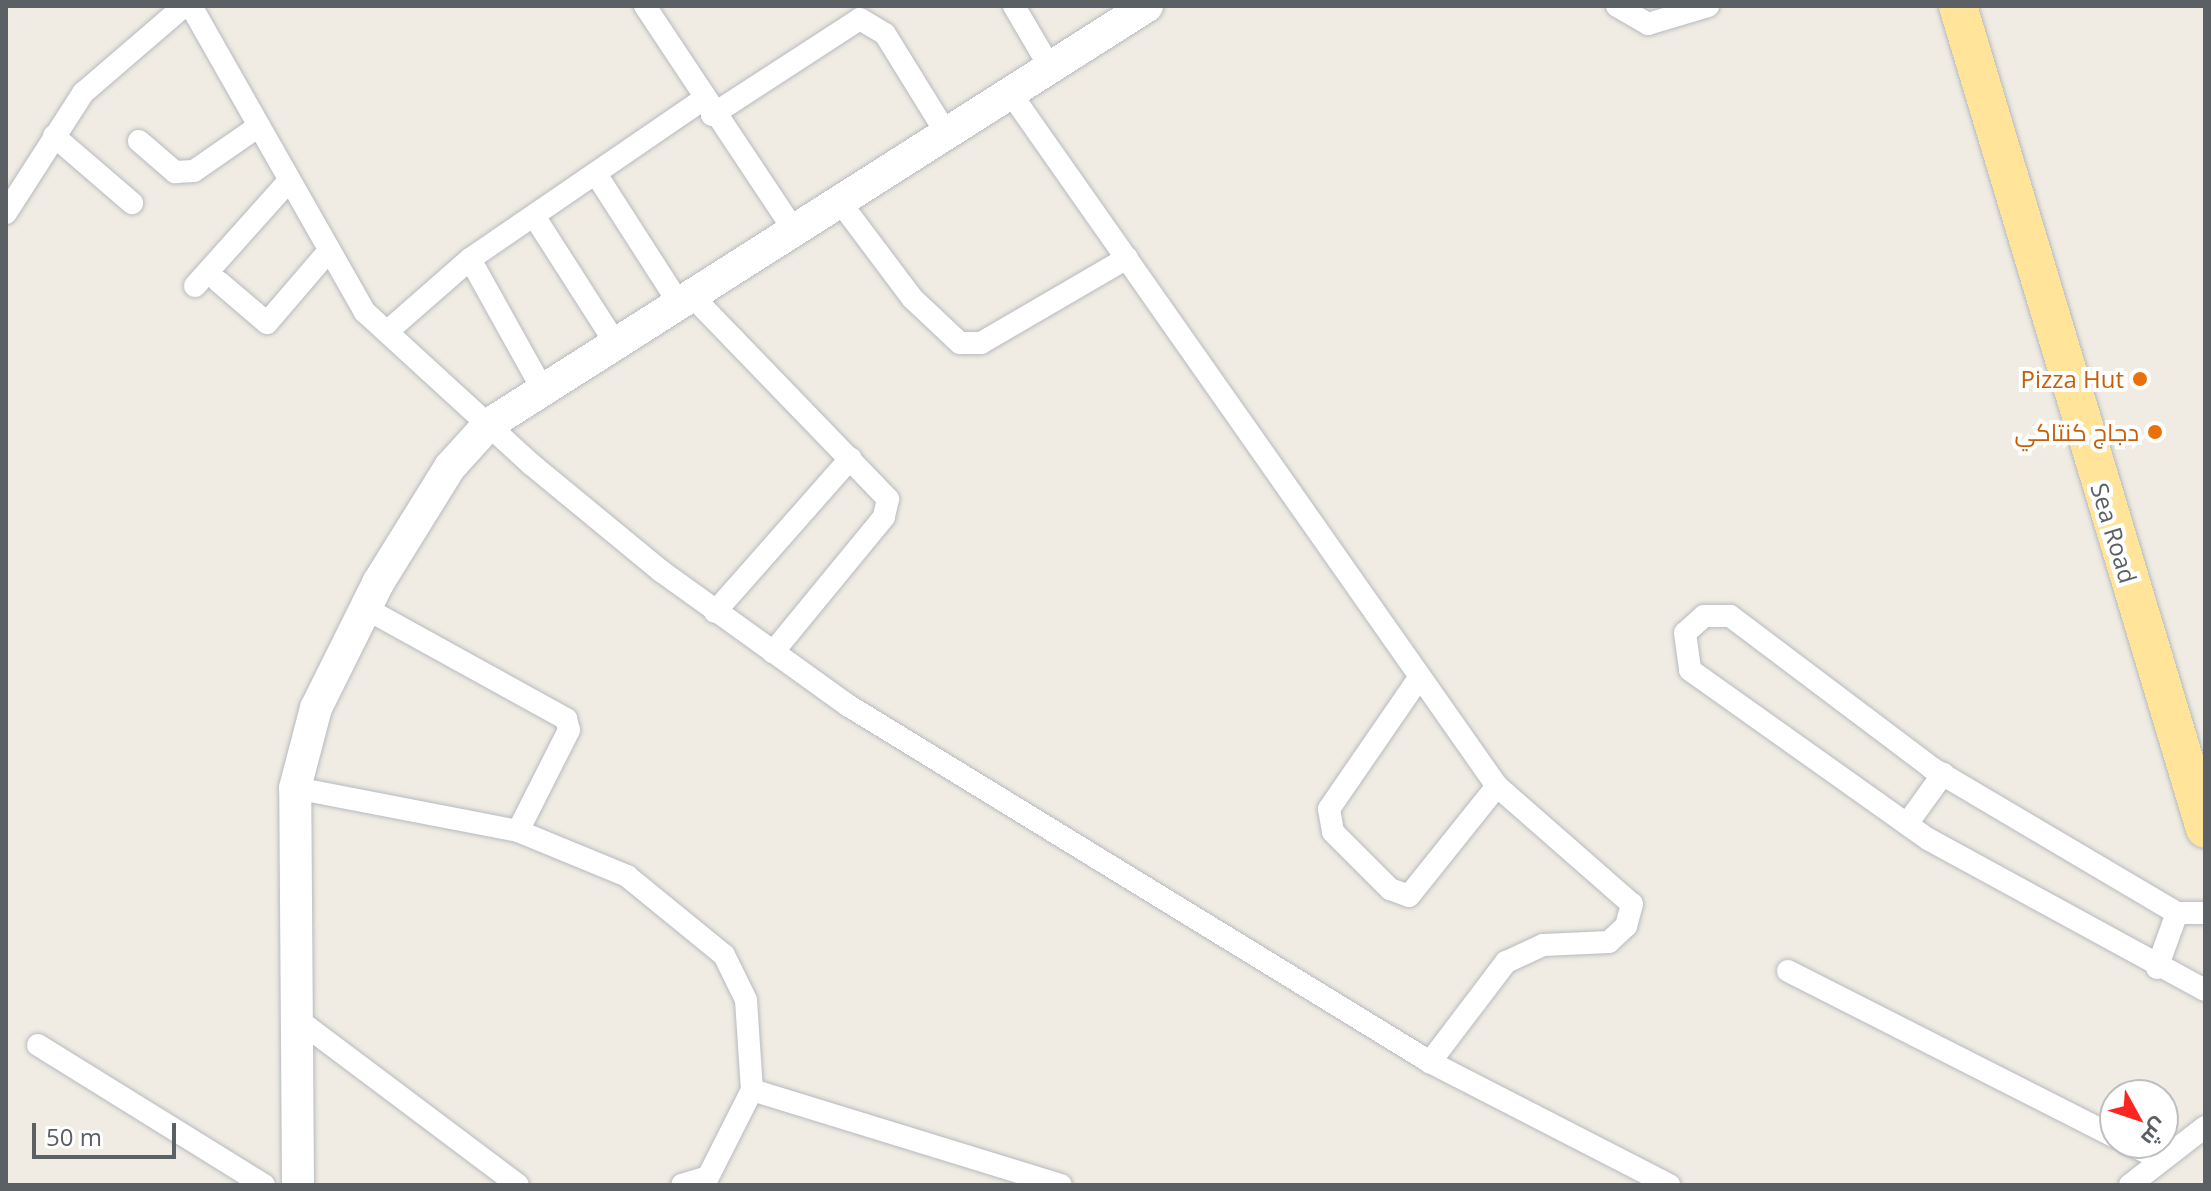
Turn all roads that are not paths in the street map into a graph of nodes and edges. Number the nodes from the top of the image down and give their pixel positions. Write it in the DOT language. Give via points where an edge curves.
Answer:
graph roads {
  1 [pos="184,6"];
  2 [pos="191,6"];
  3 [pos="645,6"];
  4 [pos="1014,6"];
  5 [pos="1147,6"];
  6 [pos="1617,6"];
  7 [pos="1708,6"];
  8 [pos="1958,6"];
  9 [pos="1975,6"];
  10 [pos="1049,66"];
  11 [pos="1009,91"];
  12 [pos="707,107"];
  13 [pos="259,126"];
  14 [pos="945,131"];
  15 [pos="54,136"];
  16 [pos="139,141"];
  17 [pos="596,174"];
  18 [pos="289,181"];
  19 [pos="840,202"];
  20 [pos="132,203"];
  21 [pos="6,213"];
  22 [pos="536,219"];
  23 [pos="794,230"];
  24 [pos="327,253"];
  25 [pos="1127,258"];
  26 [pos="470,259"];
  27 [pos="219,282"];
  28 [pos="195,286"];
  29 [pos="686,301"];
  30 [pos="389,330"];
  31 [pos="616,344"];
  32 [pos="543,390"];
  33 [pos="488,425"];
  34 [pos="851,458"];
  35 [pos="365,608"];
  36 [pos="715,612"];
  37 [pos="773,652"];
  38 [pos="2169,670"];
  39 [pos="1419,678"];
  40 [pos="2205,744"];
  41 [pos="1943,774"];
  42 [pos="1497,786"];
  43 [pos="295,788"];
  44 [pos="1907,824"];
  45 [pos="2205,825"];
  46 [pos="518,831"];
  47 [pos="2177,913"];
  48 [pos="2205,913"];
  49 [pos="2157,968"];
  50 [pos="1788,971"];
  51 [pos="2205,990"];
  52 [pos="297,1019"];
  53 [pos="38,1045"];
  54 [pos="1430,1062"];
  55 [pos="752,1090"];
  56 [pos="2205,1127"];
  57 [pos="2099,1129"];
  58 [pos="2179,1146"];
  59 [pos="2162,1159"];
  60 [pos="711,1181"];
  61 [pos="264,1185"];
  62 [pos="298,1185"];
  63 [pos="518,1185"];
  64 [pos="682,1185"];
  65 [pos="1061,1185"];
  66 [pos="1669,1185"];
  67 [pos="2130,1185"];
  1 -- 15 [label="street" via="83,93"];
  2 -- 13 [label="street"];
  3 -- 12 [label="street"];
  4 -- 10 [label="street"];
  5 -- 10 [label="main road"];
  6 -- 7 [label="street" via="1648,24"];
  8 -- 38 [label="highway, Sea Road"];
  9 -- 38 [label="highway, Sea Road"];
  10 -- 11 [label="main road"];
  11 -- 14 [label="main road"];
  11 -- 25 [label="street"];
  12 -- 14 [label="street" via="860,19 885,34"];
  12 -- 17 [label="street"];
  12 -- 23 [label="street"];
  13 -- 16 [label="street" via="194,171 175,172"];
  13 -- 18 [label="street"];
  14 -- 19 [label="main road"];
  15 -- 20 [label="street"];
  15 -- 21 [label="street"];
  17 -- 22 [label="street"];
  17 -- 29 [label="street"];
  18 -- 24 [label="street"];
  18 -- 28 [label="street"];
  19 -- 23 [label="main road"];
  19 -- 25 [label="street" via="912,298 960,343 981,343"];
  22 -- 26 [label="street"];
  22 -- 31 [label="street"];
  23 -- 29 [label="main road"];
  24 -- 27 [label="street" via="267,323"];
  24 -- 30 [label="street" via="365,312"];
  25 -- 39 [label="street"];
  26 -- 30 [label="street"];
  26 -- 32 [label="street"];
  29 -- 31 [label="main road"];
  29 -- 34 [label="street"];
  30 -- 33 [label="street"];
  31 -- 32 [label="main road"];
  32 -- 33 [label="main road"];
  33 -- 35 [label="main road" via="413,520"];
  33 -- 36 [label="street"];
  34 -- 36 [label="street"];
  34 -- 37 [label="street" via="888,499 884,517"];
  35 -- 43 [label="main road" via="316,708"];
  35 -- 46 [label="street" via="566,719 569,730"];
  36 -- 37 [label="street"];
  37 -- 54 [label="street" via="849,706"];
  38 -- 40 [label="highway, Sea Road"];
  38 -- 45 [label="highway, Sea Road"];
  39 -- 42 [label="street"];
  39 -- 42 [label="street" via="1329,809 1333,832 1390,889 1409,896"];
  41 -- 44 [label="street"];
  41 -- 44 [label="street" via="1730,616 1704,616 1685,633 1690,670"];
  41 -- 47 [label="street"];
  42 -- 54 [label="street" via="1632,904 1632,915 1609,942 1543,945 1506,962"];
  43 -- 46 [label="street"];
  43 -- 52 [label="main road"];
  44 -- 49 [label="street"];
  46 -- 55 [label="street" via="627,876 724,955 746,1000"];
  47 -- 48 [label="street"];
  47 -- 49 [label="street"];
  49 -- 51 [label="street"];
  50 -- 57 [label="street"];
  52 -- 62 [label="main road"];
  52 -- 63 [label="street"];
  53 -- 61 [label="street"];
  54 -- 66 [label="street"];
  55 -- 60 [label="street"];
  55 -- 65 [label="street"];
  56 -- 58 [label="street"];
  59 -- 67 [label="street"];
  60 -- 64 [label="street"];
}
